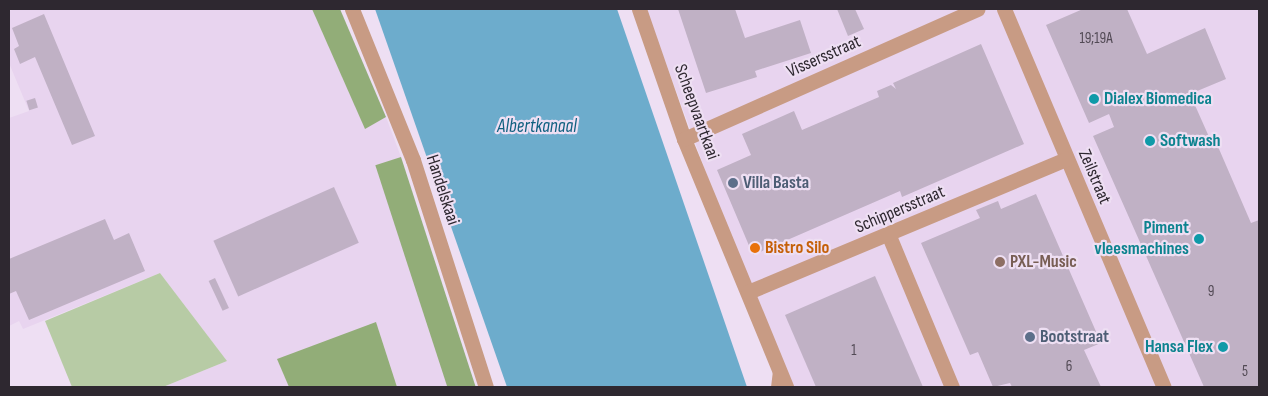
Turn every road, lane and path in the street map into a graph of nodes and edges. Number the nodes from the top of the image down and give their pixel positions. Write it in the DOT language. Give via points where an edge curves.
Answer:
graph roads {
  1 [pos="352,9"];
  2 [pos="639,9"];
  3 [pos="978,9"];
  4 [pos="1004,9"];
  5 [pos="684,138"];
  6 [pos="1066,159"];
  7 [pos="889,236"];
  8 [pos="748,292"];
  9 [pos="777,367"];
  10 [pos="486,387"];
  11 [pos="775,387"];
  12 [pos="786,387"];
  13 [pos="952,387"];
  14 [pos="1164,387"];
  1 -- 10 [label="street, Handelskaai" via="413,160"];
  2 -- 5 [label="street, Scheepvaartkaai"];
  3 -- 5 [label="street, Vissersstraat"];
  4 -- 6 [label="street, Zeilstraat"];
  5 -- 8 [label="street, Scheepvaartkaai"];
  6 -- 7 [label="street, Schippersstraat"];
  6 -- 14 [label="street, Zeilstraat"];
  7 -- 8 [label="street, Schippersstraat"];
  7 -- 13 [label="street"];
  8 -- 9 [label="street, Scheepvaartkaai"];
  9 -- 11 [label="lane, Scheepvaartkaai"];
  9 -- 12 [label="street, Scheepvaartkaai"];
}
